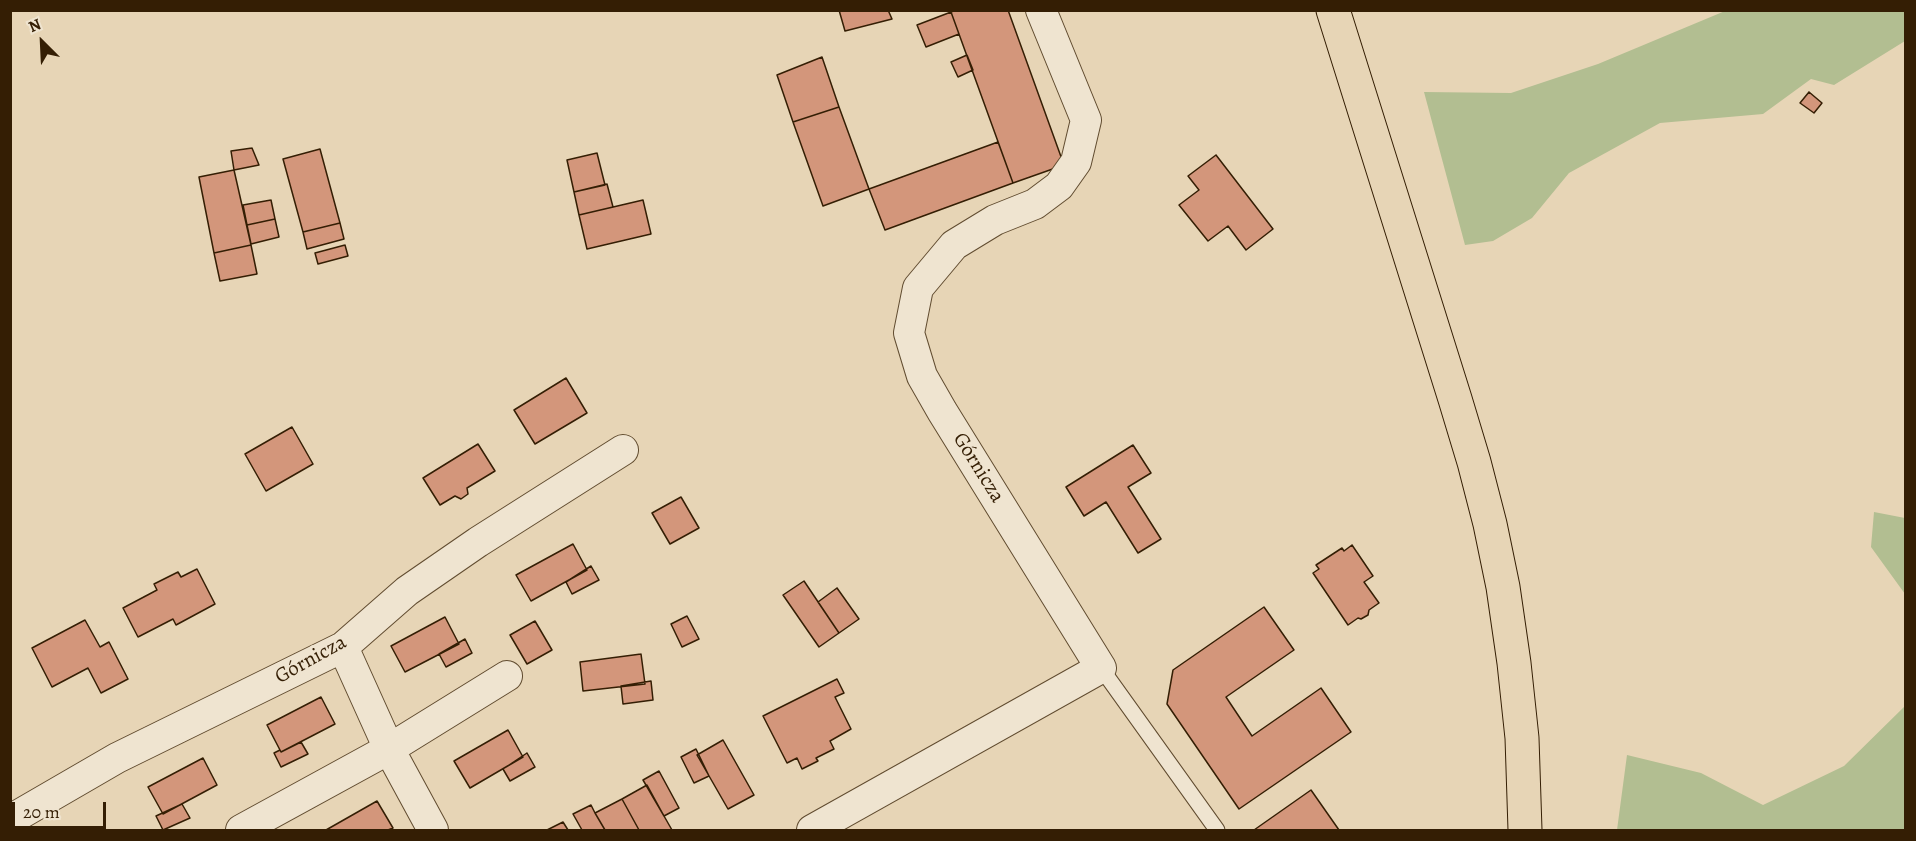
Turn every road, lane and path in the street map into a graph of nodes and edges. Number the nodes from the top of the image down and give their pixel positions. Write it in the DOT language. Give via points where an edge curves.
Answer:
graph roads {
  1 [pos="1041,10"];
  2 [pos="1333,10"];
  3 [pos="623,450"];
  4 [pos="343,647"];
  5 [pos="1101,668"];
  6 [pos="507,676"];
  7 [pos="389,749"];
  8 [pos="10,820"];
  9 [pos="241,831"];
  10 [pos="433,831"];
  11 [pos="812,831"];
  12 [pos="1217,831"];
  13 [pos="1525,831"];
  1 -- 5 [label="street, Górnicza" via="1086,120 1076,162 1059,186 1035,204 995,220 954,245 918,288 909,333 922,376 942,411"];
  2 -- 13 [label="main road" via="1455,399 1490,524 1514,663 1522,738"];
  3 -- 4 [label="street, Górnicza" via="407,591"];
  4 -- 7 [label="street"];
  4 -- 8 [label="street, Górnicza" via="117,758"];
  5 -- 11 [label="street"];
  5 -- 12 [label="lane"];
  6 -- 7 [label="street"];
  7 -- 9 [label="street"];
  7 -- 10 [label="street"];
}
